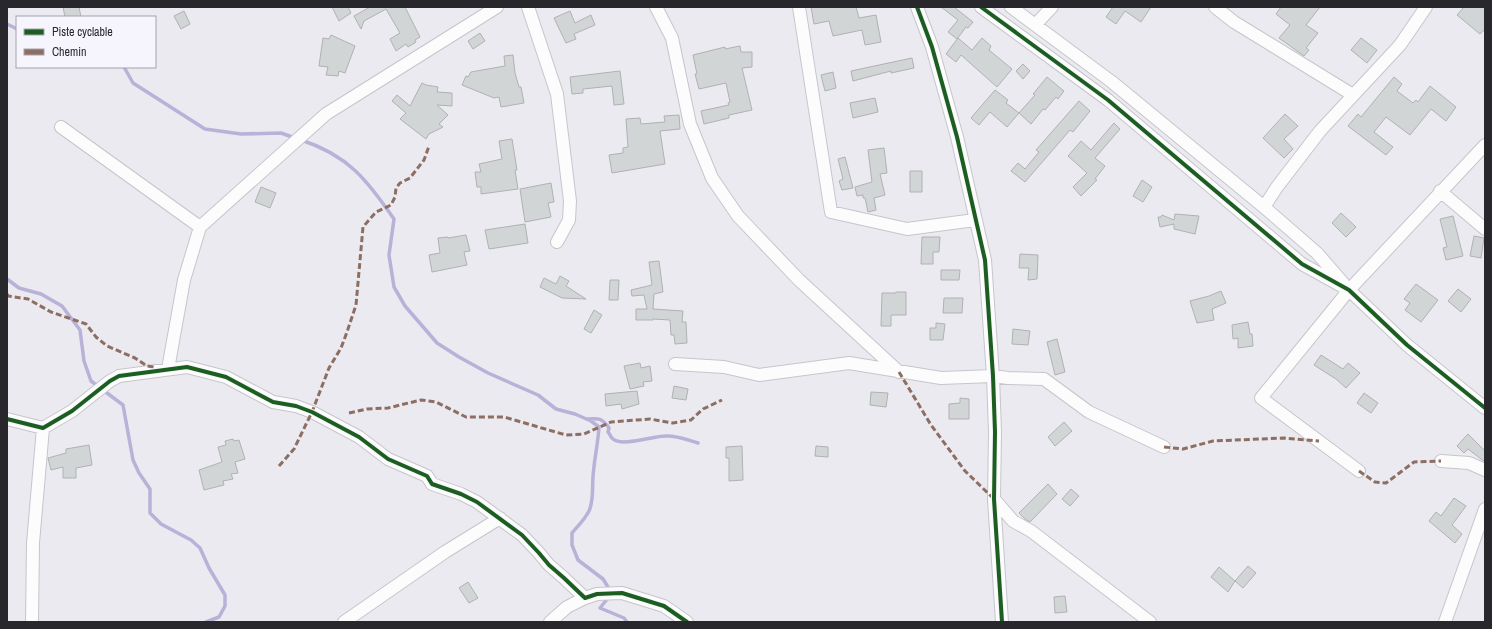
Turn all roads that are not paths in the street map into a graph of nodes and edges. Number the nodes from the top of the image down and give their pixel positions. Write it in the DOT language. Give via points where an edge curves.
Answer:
graph roads {
  1 [pos="497,7"];
  2 [pos="528,7"];
  3 [pos="656,7"];
  4 [pos="799,7"];
  5 [pos="917,7"];
  6 [pos="981,7"];
  7 [pos="1011,7"];
  8 [pos="1052,7"];
  9 [pos="1215,7"];
  10 [pos="1426,7"];
  11 [pos="1036,25"];
  12 [pos="1353,95"];
  13 [pos="61,127"];
  14 [pos="1485,145"];
  15 [pos="1440,191"];
  16 [pos="1264,207"];
  17 [pos="975,220"];
  18 [pos="200,227"];
  19 [pos="1485,230"];
  20 [pos="557,242"];
  21 [pos="1349,290"];
  22 [pos="675,364"];
  23 [pos="168,369"];
  24 [pos="899,372"];
  25 [pos="993,376"];
  26 [pos="1485,408"];
  27 [pos="7,419"];
  28 [pos="43,428"];
  29 [pos="1164,447"];
  30 [pos="1442,461"];
  31 [pos="1485,470"];
  32 [pos="1359,471"];
  33 [pos="994,499"];
  34 [pos="1485,509"];
  35 [pos="500,518"];
  36 [pos="585,598"];
  37 [pos="32,622"];
  38 [pos="344,622"];
  39 [pos="550,622"];
  40 [pos="687,622"];
  41 [pos="1002,622"];
  42 [pos="1150,622"];
  43 [pos="1445,622"];
  1 -- 18 [label="street" via="326,114"];
  2 -- 20 [label="street" via="557,94 570,201 569,220"];
  3 -- 24 [label="street" via="672,38 690,124 712,178 733,210 799,280"];
  4 -- 17 [label="street" via="831,212 907,229"];
  5 -- 17 [label="street" via="932,47 957,137"];
  6 -- 21 [label="street" via="1108,100 1302,264"];
  7 -- 11 [label="street"];
  8 -- 11 [label="street"];
  9 -- 12 [label="street" via="1234,22"];
  10 -- 12 [label="street" via="1400,45"];
  11 -- 16 [label="street" via="1112,82"];
  12 -- 16 [label="street" via="1320,131"];
  13 -- 18 [label="street"];
  14 -- 15 [label="street"];
  15 -- 19 [label="street"];
  15 -- 21 [label="street"];
  16 -- 21 [label="street" via="1317,253"];
  17 -- 25 [label="street" via="985,260"];
  18 -- 23 [label="street" via="184,280"];
  21 -- 26 [label="street" via="1407,345"];
  21 -- 32 [label="street" via="1261,398"];
  22 -- 24 [label="street" via="724,367 759,375 849,363"];
  23 -- 28 [label="street" via="119,376 72,411"];
  23 -- 35 [label="street" via="187,367 226,377 273,402 312,412 359,437 388,459 427,476 432,484 477,502"];
  24 -- 25 [label="street" via="942,378"];
  25 -- 29 [label="street" via="1044,379 1089,412"];
  25 -- 33 [label="street"];
  27 -- 28 [label="street"];
  28 -- 37 [label="street" via="33,544"];
  30 -- 31 [label="street" via="1469,463"];
  33 -- 41 [label="street"];
  33 -- 42 [label="street" via="1013,521 1031,531"];
  34 -- 43 [label="street"];
  35 -- 36 [label="street" via="522,534 549,565"];
  35 -- 38 [label="street" via="445,552"];
  36 -- 39 [label="street" via="567,607"];
  36 -- 40 [label="street" via="597,594 622,593 664,606"];
}
